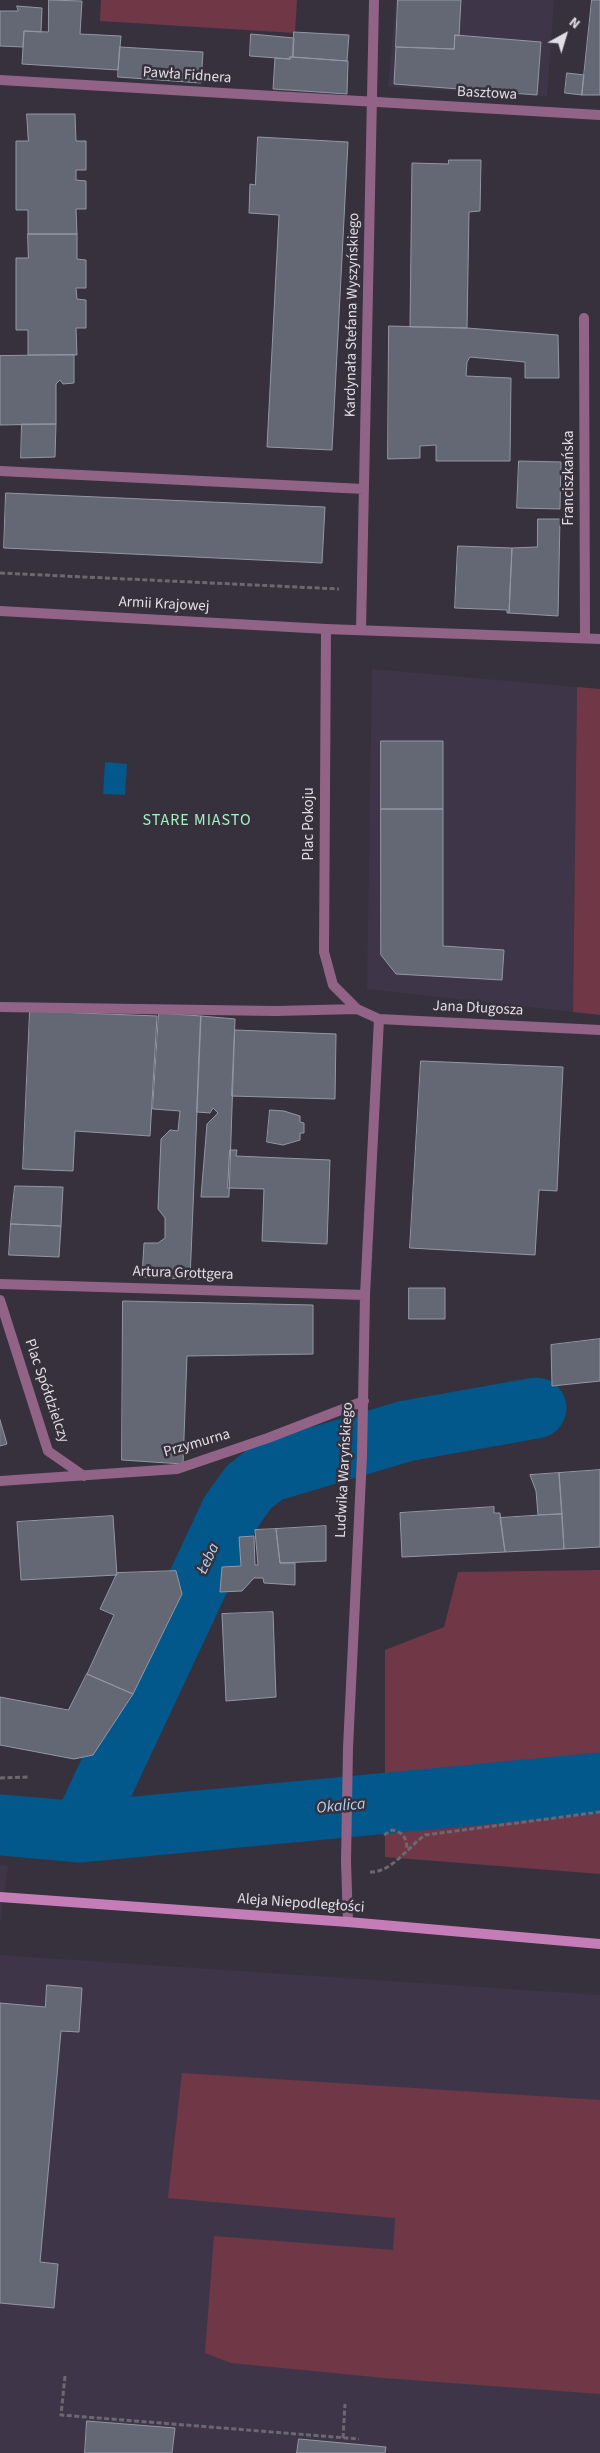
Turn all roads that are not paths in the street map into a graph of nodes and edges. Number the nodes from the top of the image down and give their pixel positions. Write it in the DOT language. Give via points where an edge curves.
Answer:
graph roads {
  1 [pos="374,0"];
  2 [pos="0,80"];
  3 [pos="372,103"];
  4 [pos="600,114"];
  5 [pos="584,318"];
  6 [pos="0,471"];
  7 [pos="364,489"];
  8 [pos="0,611"];
  9 [pos="326,629"];
  10 [pos="361,630"];
  11 [pos="585,638"];
  12 [pos="600,639"];
  13 [pos="0,1007"];
  14 [pos="357,1009"];
  15 [pos="379,1019"];
  16 [pos="600,1030"];
  17 [pos="0,1284"];
  18 [pos="365,1295"];
  19 [pos="0,1300"];
  20 [pos="364,1401"];
  21 [pos="84,1476"];
  22 [pos="0,1481"];
  23 [pos="0,1897"];
  24 [pos="348,1922"];
  25 [pos="600,1944"];
  1 -- 3 [label="street, Kardynała Stefana Wyszyńskiego"];
  2 -- 3 [label="street, Pawła Fidnera"];
  3 -- 4 [label="street, Basztowa"];
  3 -- 7 [label="street, Kardynała Stefana Wyszyńskiego"];
  5 -- 11 [label="street, Franciszkańska"];
  6 -- 7 [label="street"];
  7 -- 10 [label="street, Kardynała Stefana Wyszyńskiego"];
  8 -- 9 [label="street, Armii Krajowej"];
  9 -- 10 [label="street"];
  9 -- 14 [label="street, Plac Pokoju" via="324,952 333,985"];
  10 -- 11 [label="street"];
  11 -- 12 [label="street"];
  13 -- 14 [label="street"];
  14 -- 15 [label="street, Jana Długosza"];
  15 -- 16 [label="street, Jana Długosza"];
  15 -- 18 [label="street, Ludwika Waryńskiego"];
  17 -- 18 [label="street, Artura Grottgera"];
  18 -- 20 [label="street, Ludwika Waryńskiego"];
  19 -- 21 [label="street, Plac Spółdzielczy" via="48,1451"];
  20 -- 21 [label="street, Przymurna" via="177,1469"];
  20 -- 24 [label="street, Ludwika Waryńskiego" via="348,1748"];
  21 -- 22 [label="street, Przymurna"];
  23 -- 24 [label="main road, Aleja Niepodległości"];
  24 -- 25 [label="main road, Aleja Niepodległości"];
}
